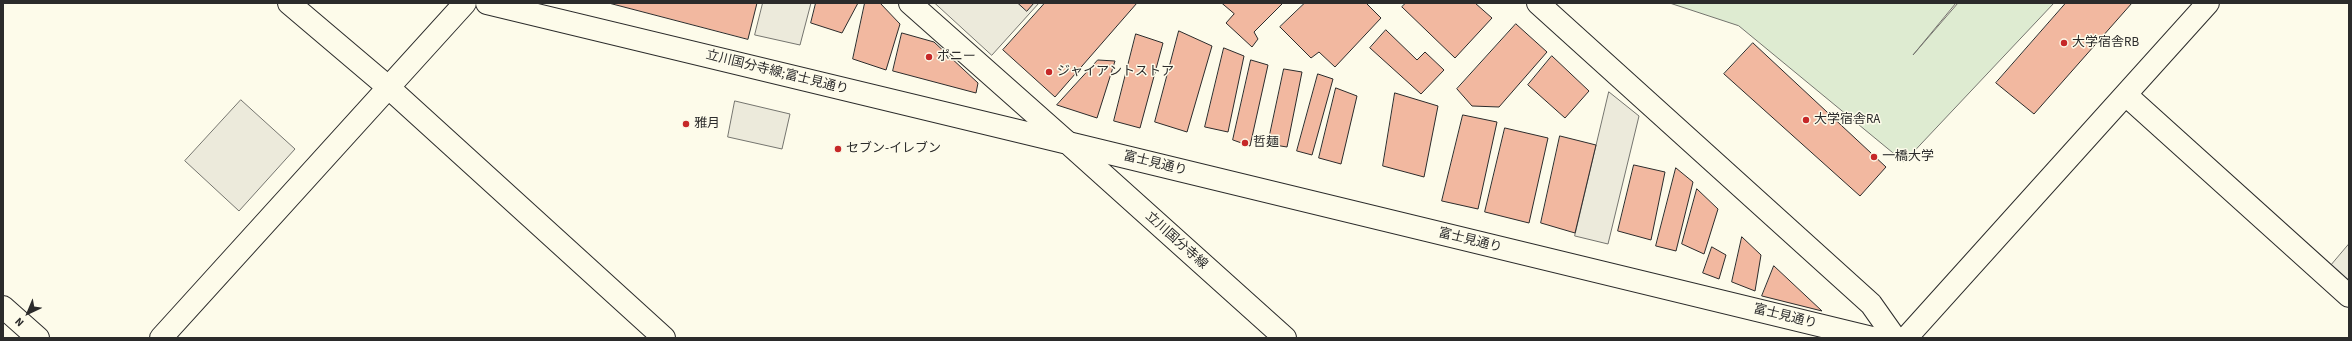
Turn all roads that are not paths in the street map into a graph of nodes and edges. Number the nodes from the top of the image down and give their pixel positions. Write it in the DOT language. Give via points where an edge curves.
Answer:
graph roads {
  1 [pos="289,3"];
  2 [pos="465,3"];
  3 [pos="487,3"];
  4 [pos="910,3"];
  5 [pos="1538,3"];
  6 [pos="2208,3"];
  7 [pos="388,87"];
  8 [pos="2126,95"];
  9 [pos="1068,143"];
  10 [pos="2349,296"];
  11 [pos="3,306"];
  12 [pos="38,338"];
  13 [pos="161,338"];
  14 [pos="664,338"];
  15 [pos="1285,338"];
  16 [pos="1872,338"];
  17 [pos="1895,338"];
  18 [pos="1906,338"];
  1 -- 7 [label="street"];
  2 -- 7 [label="street"];
  3 -- 9 [label="street, 立川国分寺線;富士見通り"];
  4 -- 9 [label="street, 立川国分寺線"];
  5 -- 17 [label="street" via="1871,304"];
  6 -- 8 [label="street"];
  7 -- 13 [label="street"];
  7 -- 14 [label="street"];
  8 -- 10 [label="street"];
  8 -- 18 [label="street"];
  9 -- 15 [label="street, 立川国分寺線"];
  9 -- 16 [label="street, 富士見通り"];
  11 -- 12 [label="street"];
}
